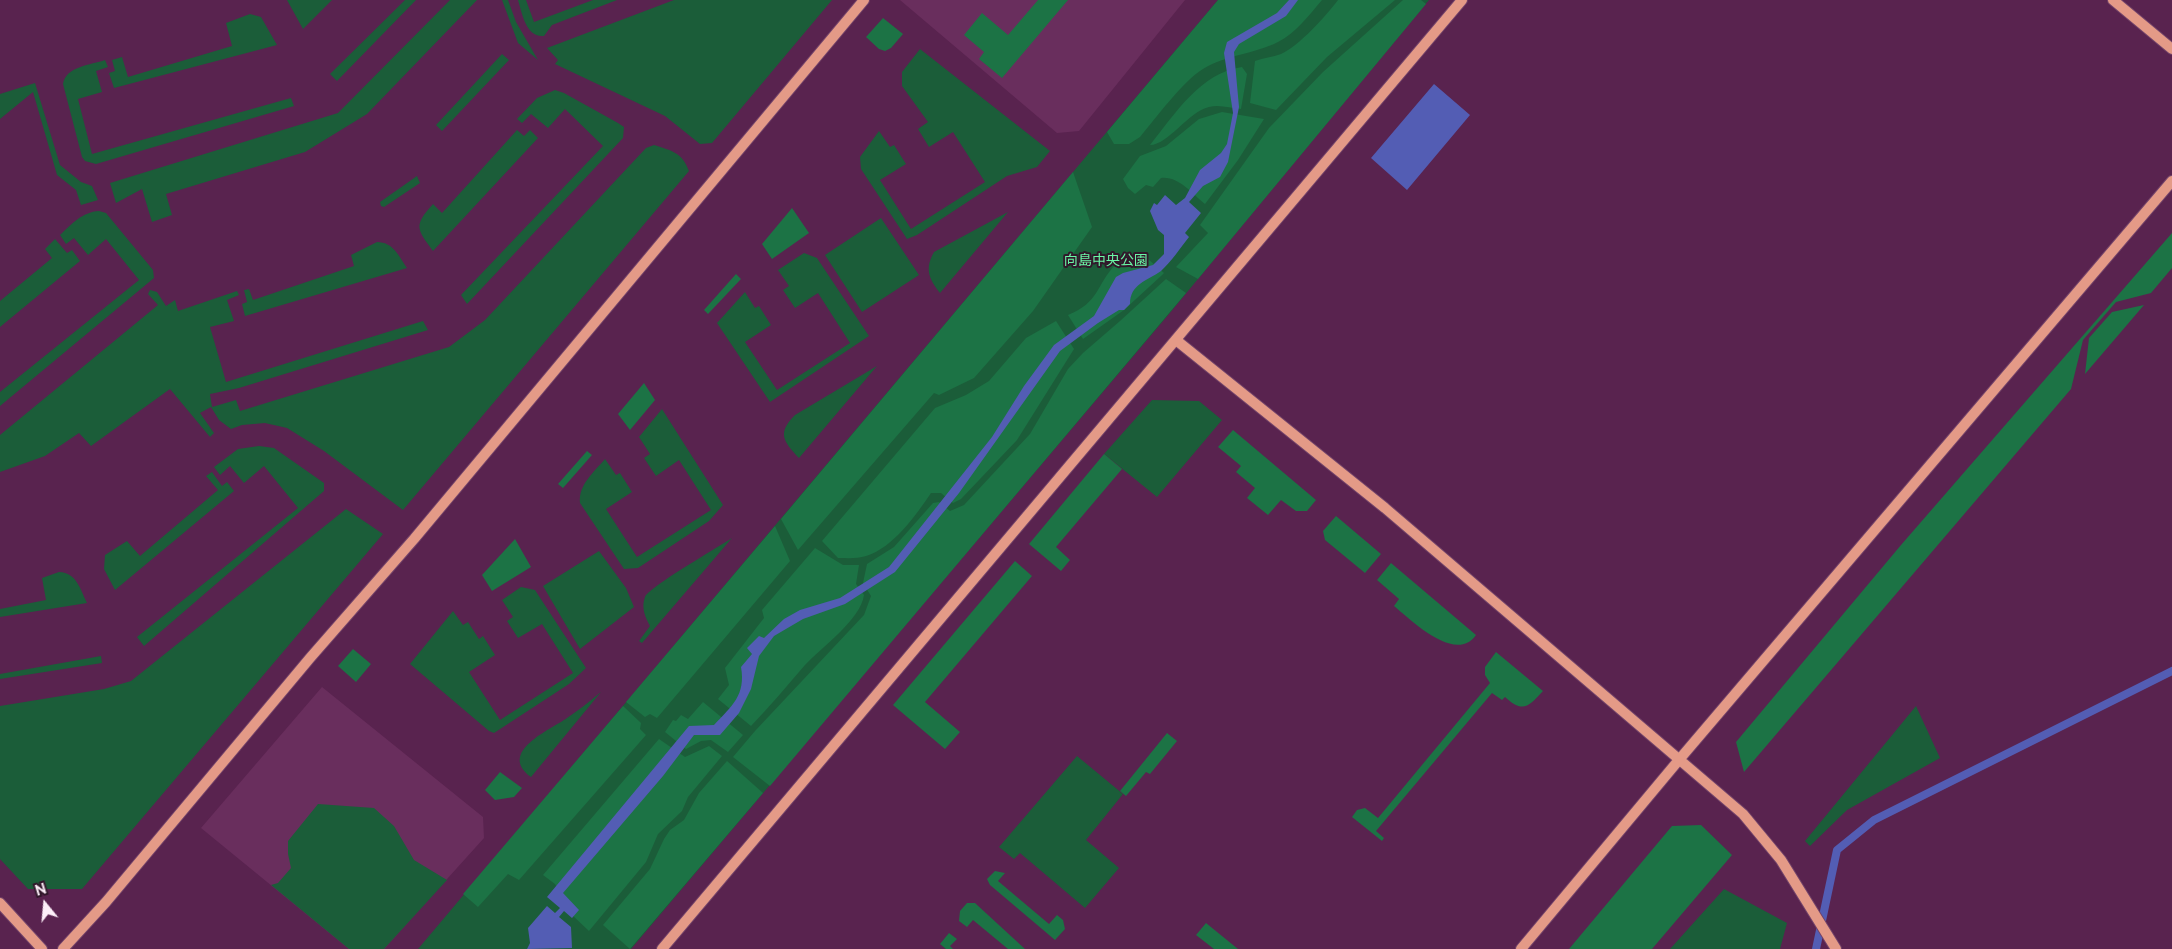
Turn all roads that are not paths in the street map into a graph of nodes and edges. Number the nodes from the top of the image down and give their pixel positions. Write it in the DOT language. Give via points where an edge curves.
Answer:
graph roads {
  1 [pos="864,0"];
  2 [pos="1462,0"];
  3 [pos="2113,0"];
  4 [pos="2172,49"];
  5 [pos="2172,181"];
  6 [pos="1176,340"];
  7 [pos="1678,761"];
  8 [pos="0,902"];
  9 [pos="42,949"];
  10 [pos="63,949"];
  11 [pos="662,949"];
  12 [pos="1521,949"];
  13 [pos="1836,949"];
  1 -- 10 [label="street" via="414,539"];
  2 -- 6 [label="street"];
  3 -- 4 [label="street"];
  5 -- 7 [label="street"];
  6 -- 7 [label="street" via="1385,508"];
  6 -- 11 [label="street"];
  7 -- 12 [label="street"];
  7 -- 13 [label="street" via="1743,814 1781,860"];
  8 -- 9 [label="street"];
}
